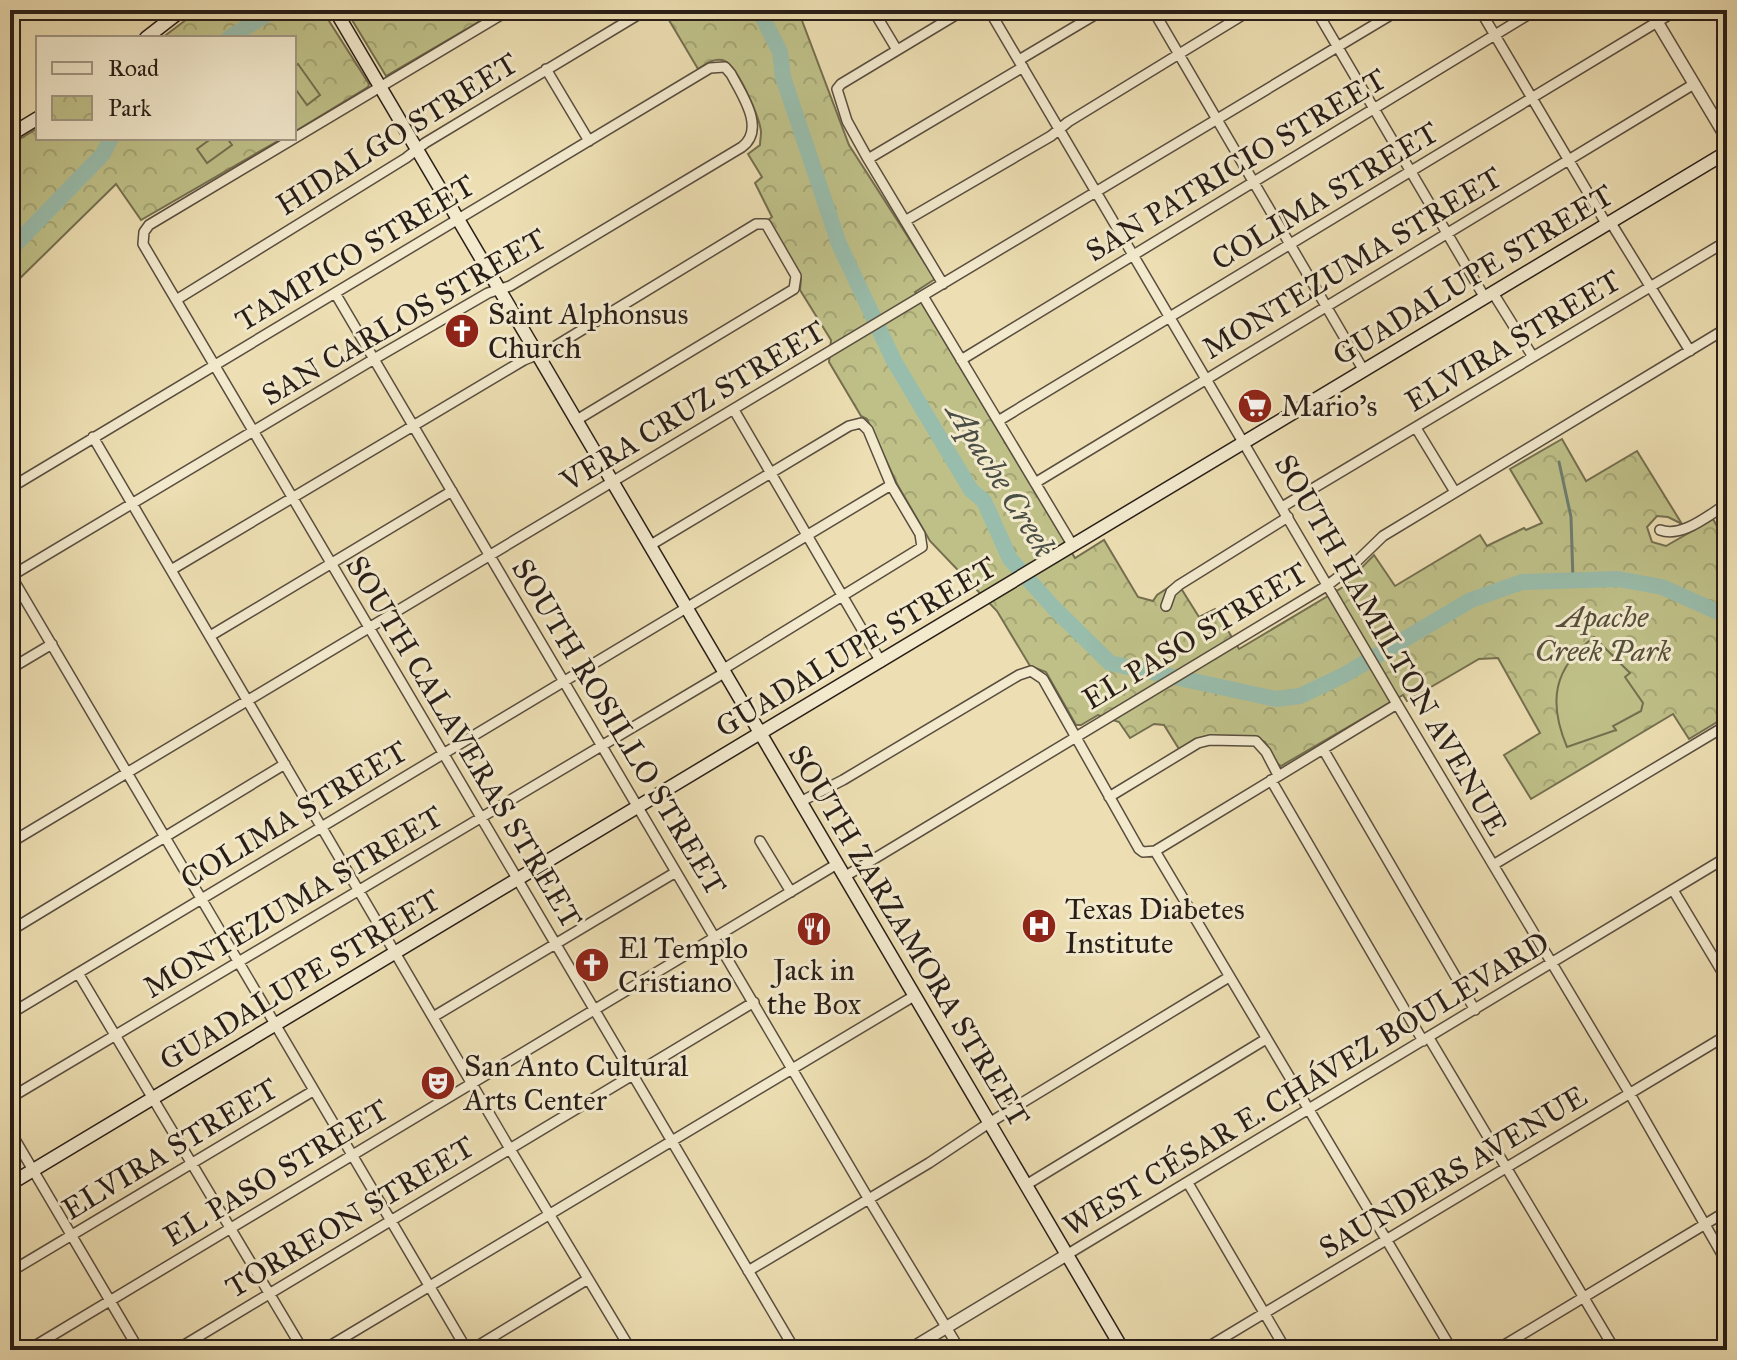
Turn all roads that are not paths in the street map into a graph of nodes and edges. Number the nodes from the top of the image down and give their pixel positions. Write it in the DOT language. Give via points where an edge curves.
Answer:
graph roads {
  1 [pos="182,10"];
  2 [pos="335,10"];
  3 [pos="509,10"];
  4 [pos="646,10"];
  5 [pos="873,10"];
  6 [pos="964,10"];
  7 [pos="989,10"];
  8 [pos="1103,10"];
  9 [pos="1153,10"];
  10 [pos="1251,10"];
  11 [pos="1316,10"];
  12 [pos="1399,10"];
  13 [pos="1480,10"];
  14 [pos="1536,10"];
  15 [pos="1650,10"];
  16 [pos="1677,10"];
  17 [pos="1657,22"];
  18 [pos="1495,35"];
  19 [pos="149,36"];
  20 [pos="1338,47"];
  21 [pos="897,50"];
  22 [pos="1179,54"];
  23 [pos="1021,64"];
  24 [pos="725,67"];
  25 [pos="546,69"];
  26 [pos="1694,84"];
  27 [pos="380,87"];
  28 [pos="1533,99"];
  29 [pos="1374,108"];
  30 [pos="36,119"];
  31 [pos="1217,119"];
  32 [pos="1059,129"];
  33 [pos="10,135"];
  34 [pos="296,137"];
  35 [pos="1727,139"];
  36 [pos="291,140"];
  37 [pos="589,141"];
  38 [pos="417,150"];
  39 [pos="1727,152"];
  40 [pos="868,159"];
  41 [pos="1570,160"];
  42 [pos="1411,171"];
  43 [pos="1254,182"];
  44 [pos="1096,191"];
  45 [pos="457,220"];
  46 [pos="905,221"];
  47 [pos="1609,224"];
  48 [pos="1448,234"];
  49 [pos="1727,241"];
  50 [pos="1291,245"];
  51 [pos="1134,255"];
  52 [pos="943,284"];
  53 [pos="1651,286"];
  54 [pos="498,289"];
  55 [pos="335,293"];
  56 [pos="923,296"];
  57 [pos="1489,296"];
  58 [pos="176,300"];
  59 [pos="1327,307"];
  60 [pos="1171,317"];
  61 [pos="1727,328"];
  62 [pos="1690,351"];
  63 [pos="536,355"];
  64 [pos="1533,357"];
  65 [pos="374,359"];
  66 [pos="961,360"];
  67 [pos="214,365"];
  68 [pos="1364,371"];
  69 [pos="1207,379"];
  70 [pos="734,410"];
  71 [pos="575,421"];
  72 [pos="998,421"];
  73 [pos="413,425"];
  74 [pos="1416,428"];
  75 [pos="253,430"];
  76 [pos="93,437"];
  77 [pos="1244,443"];
  78 [pos="771,472"];
  79 [pos="612,483"];
  80 [pos="1035,483"];
  81 [pos="891,485"];
  82 [pos="10,488"];
  83 [pos="452,491"];
  84 [pos="1455,492"];
  85 [pos="292,497"];
  86 [pos="132,504"];
  87 [pos="1727,504"];
  88 [pos="1282,507"];
  89 [pos="1288,517"];
  90 [pos="1660,530"];
  91 [pos="807,536"];
  92 [pos="649,546"];
  93 [pos="1073,546"];
  94 [pos="490,556"];
  95 [pos="331,564"];
  96 [pos="171,570"];
  97 [pos="11,575"];
  98 [pos="1328,585"];
  99 [pos="843,597"];
  100 [pos="1166,606"];
  101 [pos="686,608"];
  102 [pos="369,628"];
  103 [pos="210,636"];
  104 [pos="52,644"];
  105 [pos="881,662"];
  106 [pos="10,669"];
  107 [pos="723,672"];
  108 [pos="564,682"];
  109 [pos="1395,700"];
  110 [pos="248,701"];
  111 [pos="1727,725"];
  112 [pos="761,735"];
  113 [pos="1075,736"];
  114 [pos="601,745"];
  115 [pos="1323,749"];
  116 [pos="443,754"];
  117 [pos="285,764"];
  118 [pos="126,773"];
  119 [pos="1274,778"];
  120 [pos="1109,797"];
  121 [pos="800,802"];
  122 [pos="638,807"];
  123 [pos="480,817"];
  124 [pos="321,826"];
  125 [pos="164,837"];
  126 [pos="760,841"];
  127 [pos="10,843"];
  128 [pos="1155,851"];
  129 [pos="1727,857"];
  130 [pos="837,864"];
  131 [pos="1493,865"];
  132 [pos="676,872"];
  133 [pos="844,877"];
  134 [pos="517,880"];
  135 [pos="358,890"];
  136 [pos="1673,890"];
  137 [pos="791,892"];
  138 [pos="201,900"];
  139 [pos="10,931"];
  140 [pos="716,937"];
  141 [pos="556,944"];
  142 [pos="395,952"];
  143 [pos="238,962"];
  144 [pos="1551,965"];
  145 [pos="78,973"];
  146 [pos="1229,977"];
  147 [pos="1727,980"];
  148 [pos="914,996"];
  149 [pos="754,1002"];
  150 [pos="594,1010"];
  151 [pos="1475,1010"];
  152 [pos="10,1014"];
  153 [pos="433,1017"];
  154 [pos="274,1025"];
  155 [pos="117,1035"];
  156 [pos="1727,1035"];
  157 [pos="1266,1039"];
  158 [pos="1426,1039"];
  159 [pos="792,1068"];
  160 [pos="633,1075"];
  161 [pos="472,1083"];
  162 [pos="313,1091"];
  163 [pos="1630,1094"];
  164 [pos="10,1098"];
  165 [pos="153,1098"];
  166 [pos="1308,1110"];
  167 [pos="989,1123"];
  168 [pos="10,1131"];
  169 [pos="671,1141"];
  170 [pos="510,1149"];
  171 [pos="352,1156"];
  172 [pos="191,1163"];
  173 [pos="1506,1168"];
  174 [pos="33,1170"];
  175 [pos="1188,1183"];
  176 [pos="10,1184"];
  177 [pos="1026,1185"];
  178 [pos="868,1198"];
  179 [pos="1727,1211"];
  180 [pos="550,1214"];
  181 [pos="390,1221"];
  182 [pos="1706,1224"];
  183 [pos="231,1228"];
  184 [pos="71,1235"];
  185 [pos="1386,1239"];
  186 [pos="1068,1254"];
  187 [pos="1727,1263"];
  188 [pos="748,1271"];
  189 [pos="10,1272"];
  190 [pos="589,1280"];
  191 [pos="429,1286"];
  192 [pos="269,1294"];
  193 [pos="1584,1297"];
  194 [pos="110,1301"];
  195 [pos="1264,1313"];
  196 [pos="947,1327"];
  197 [pos="629,1347"];
  198 [pos="28,1350"];
  199 [pos="139,1350"];
  200 [pos="176,1350"];
  201 [pos="303,1350"];
  202 [pos="323,1350"];
  203 [pos="469,1350"];
  204 [pos="617,1350"];
  205 [pos="795,1350"];
  206 [pos="909,1350"];
  207 [pos="960,1350"];
  208 [pos="1123,1350"];
  209 [pos="1203,1350"];
  210 [pos="1286,1350"];
  211 [pos="1452,1350"];
  212 [pos="1496,1350"];
  213 [pos="1615,1350"];
  1 -- 19 [label="main road"];
  2 -- 27 [label="main road, SOUTH ZARZAMORA STREET"];
  3 -- 27 [label="street"];
  4 -- 25 [label="street, HIDALGO STREET"];
  5 -- 21 [label="street"];
  6 -- 21 [label="street"];
  7 -- 23 [label="street, SOUTH HAMILTON AVENUE"];
  8 -- 23 [label="street"];
  9 -- 22 [label="street"];
  10 -- 22 [label="street"];
  11 -- 20 [label="street"];
  12 -- 20 [label="street, VERA CRUZ STREET"];
  13 -- 18 [label="street"];
  14 -- 18 [label="street, SAN PATRICIO STREET"];
  15 -- 17 [label="street"];
  16 -- 17 [label="street, COLIMA STREET"];
  17 -- 26 [label="street"];
  17 -- 28 [label="street, COLIMA STREET"];
  18 -- 28 [label="street"];
  18 -- 29 [label="street, SAN PATRICIO STREET"];
  20 -- 29 [label="street"];
  20 -- 31 [label="street, VERA CRUZ STREET"];
  21 -- 40 [label="street" via="837,89"];
  22 -- 31 [label="street"];
  22 -- 32 [label="street"];
  23 -- 32 [label="street, SOUTH HAMILTON AVENUE"];
  23 -- 40 [label="street"];
  24 -- 37 [label="street, TAMPICO STREET" via="710,68"];
  24 -- 54 [label="street, SAN CARLOS STREET" via="752,120 748,143"];
  25 -- 37 [label="street"];
  25 -- 38 [label="street, HIDALGO STREET"];
  26 -- 35 [label="street"];
  26 -- 41 [label="street, MONTEZUMA STREET"];
  27 -- 34 [label="street, SOUTH CALAVERAS STREET"];
  27 -- 38 [label="main road, SOUTH ZARZAMORA STREET"];
  28 -- 41 [label="street"];
  28 -- 42 [label="street, COLIMA STREET"];
  29 -- 42 [label="street"];
  29 -- 43 [label="street, SAN PATRICIO STREET"];
  30 -- 33 [label="main road"];
  31 -- 43 [label="street"];
  31 -- 44 [label="street, VERA CRUZ STREET"];
  32 -- 44 [label="street, SOUTH HAMILTON AVENUE"];
  32 -- 46 [label="street"];
  36 -- 58 [label="street, SOUTH CALAVERAS STREET" via="149,225 142,241"];
  37 -- 45 [label="street, TAMPICO STREET"];
  38 -- 45 [label="main road, SOUTH ZARZAMORA STREET"];
  38 -- 58 [label="street, HIDALGO STREET"];
  39 -- 47 [label="main road, GUADALUPE STREET"];
  40 -- 46 [label="street"];
  41 -- 47 [label="street"];
  41 -- 48 [label="street, MONTEZUMA STREET"];
  42 -- 48 [label="street"];
  42 -- 50 [label="street, COLIMA STREET"];
  43 -- 50 [label="street"];
  43 -- 51 [label="street, SAN PATRICIO STREET"];
  44 -- 51 [label="street, SOUTH HAMILTON AVENUE"];
  44 -- 52 [label="street, VERA CRUZ STREET"];
  45 -- 54 [label="main road, SOUTH ZARZAMORA STREET"];
  45 -- 55 [label="street, TAMPICO STREET"];
  46 -- 52 [label="street"];
  47 -- 53 [label="street"];
  47 -- 57 [label="main road, GUADALUPE STREET"];
  48 -- 57 [label="street"];
  48 -- 59 [label="street, MONTEZUMA STREET"];
  49 -- 53 [label="street, ELVIRA STREET"];
  50 -- 59 [label="street"];
  50 -- 60 [label="street, COLIMA STREET"];
  51 -- 60 [label="street, SOUTH HAMILTON AVENUE"];
  51 -- 66 [label="street, SAN PATRICIO STREET"];
  52 -- 56 [label="street, VERA CRUZ STREET"];
  53 -- 62 [label="street"];
  53 -- 64 [label="street, ELVIRA STREET"];
  54 -- 63 [label="main road, SOUTH ZARZAMORA STREET"];
  54 -- 65 [label="street, SAN CARLOS STREET"];
  55 -- 65 [label="street, SOUTH ROSILLO STREET"];
  55 -- 67 [label="street, TAMPICO STREET"];
  56 -- 66 [label="street"];
  56 -- 70 [label="street, VERA CRUZ STREET"];
  57 -- 64 [label="street"];
  57 -- 68 [label="main road, GUADALUPE STREET"];
  58 -- 67 [label="street, SOUTH CALAVERAS STREET"];
  59 -- 68 [label="street"];
  59 -- 69 [label="street, MONTEZUMA STREET"];
  60 -- 69 [label="street, SOUTH HAMILTON AVENUE"];
  60 -- 72 [label="street, COLIMA STREET"];
  61 -- 62 [label="street, EL PASO STREET"];
  62 -- 84 [label="street, EL PASO STREET"];
  63 -- 71 [label="main road, SOUTH ZARZAMORA STREET"];
  63 -- 71 [label="street" via="756,224 768,227 796,276 794,289"];
  63 -- 73 [label="street"];
  64 -- 74 [label="street, ELVIRA STREET"];
  65 -- 73 [label="street, SOUTH ROSILLO STREET"];
  65 -- 75 [label="street, SAN CARLOS STREET"];
  66 -- 72 [label="street"];
  67 -- 75 [label="street, SOUTH CALAVERAS STREET"];
  67 -- 76 [label="street, TAMPICO STREET"];
  68 -- 77 [label="main road, GUADALUPE STREET"];
  69 -- 77 [label="street, SOUTH HAMILTON AVENUE"];
  69 -- 80 [label="street, MONTEZUMA STREET"];
  70 -- 78 [label="street"];
  70 -- 79 [label="street, VERA CRUZ STREET"];
  71 -- 79 [label="main road, SOUTH ZARZAMORA STREET"];
  72 -- 80 [label="street"];
  73 -- 83 [label="street, SOUTH ROSILLO STREET"];
  73 -- 85 [label="street"];
  74 -- 84 [label="street"];
  74 -- 88 [label="street, ELVIRA STREET"];
  75 -- 85 [label="street, SOUTH CALAVERAS STREET"];
  75 -- 86 [label="street, SAN CARLOS STREET"];
  76 -- 82 [label="street, TAMPICO STREET"];
  76 -- 86 [label="street"];
  77 -- 88 [label="street, SOUTH HAMILTON AVENUE"];
  77 -- 93 [label="main road, GUADALUPE STREET"];
  78 -- 81 [label="street" via="860,423 868,430"];
  78 -- 91 [label="street"];
  78 -- 92 [label="street"];
  79 -- 92 [label="main road, SOUTH ZARZAMORA STREET"];
  79 -- 94 [label="street, VERA CRUZ STREET"];
  80 -- 93 [label="street"];
  81 -- 91 [label="street, COLIMA STREET"];
  81 -- 99 [label="street, MONTEZUMA STREET" via="923,539 920,550"];
  83 -- 94 [label="street, SOUTH ROSILLO STREET"];
  83 -- 95 [label="street"];
  84 -- 98 [label="street, EL PASO STREET" via="1383,536"];
  85 -- 95 [label="street, SOUTH CALAVERAS STREET"];
  85 -- 96 [label="street"];
  86 -- 96 [label="street"];
  86 -- 97 [label="street, SAN CARLOS STREET"];
  87 -- 90 [label="street" via="1683,530"];
  88 -- 89 [label="street, SOUTH HAMILTON AVENUE"];
  89 -- 98 [label="street, SOUTH HAMILTON AVENUE"];
  89 -- 100 [label="street" via="1179,585"];
  91 -- 99 [label="street"];
  91 -- 101 [label="street, COLIMA STREET"];
  92 -- 101 [label="main road, SOUTH ZARZAMORA STREET"];
  93 -- 105 [label="main road, GUADALUPE STREET"];
  94 -- 102 [label="street, VERA CRUZ STREET"];
  94 -- 108 [label="street, SOUTH ROSILLO STREET"];
  95 -- 102 [label="street, SOUTH CALAVERAS STREET"];
  95 -- 103 [label="street"];
  96 -- 103 [label="street"];
  97 -- 104 [label="street"];
  98 -- 109 [label="street, SOUTH HAMILTON AVENUE"];
  98 -- 113 [label="street, EL PASO STREET"];
  99 -- 105 [label="street"];
  99 -- 107 [label="street, MONTEZUMA STREET"];
  101 -- 107 [label="main road, SOUTH ZARZAMORA STREET"];
  101 -- 108 [label="street, COLIMA STREET"];
  102 -- 110 [label="street, VERA CRUZ STREET"];
  102 -- 116 [label="street, SOUTH CALAVERAS STREET"];
  103 -- 110 [label="street"];
  104 -- 106 [label="street"];
  104 -- 118 [label="street"];
  105 -- 112 [label="main road, GUADALUPE STREET"];
  107 -- 112 [label="main road, SOUTH ZARZAMORA STREET"];
  107 -- 114 [label="street, MONTEZUMA STREET"];
  108 -- 114 [label="street, SOUTH ROSILLO STREET"];
  108 -- 116 [label="street, COLIMA STREET"];
  109 -- 115 [label="street"];
  109 -- 131 [label="street, SOUTH HAMILTON AVENUE"];
  110 -- 117 [label="street"];
  110 -- 118 [label="street, VERA CRUZ STREET"];
  111 -- 131 [label="street"];
  112 -- 121 [label="main road, SOUTH ZARZAMORA STREET"];
  112 -- 122 [label="main road, GUADALUPE STREET"];
  113 -- 120 [label="street"];
  113 -- 121 [label="street" via="1043,679 1036,672 1019,675"];
  113 -- 133 [label="street, EL PASO STREET"];
  114 -- 122 [label="street, SOUTH ROSILLO STREET"];
  114 -- 123 [label="street, MONTEZUMA STREET"];
  115 -- 119 [label="street"];
  115 -- 151 [label="street"];
  116 -- 123 [label="street, SOUTH CALAVERAS STREET"];
  116 -- 124 [label="street, COLIMA STREET"];
  117 -- 124 [label="street"];
  117 -- 125 [label="street"];
  118 -- 125 [label="street"];
  118 -- 127 [label="street, VERA CRUZ STREET"];
  119 -- 120 [label="street" via="1266,752 1256,741 1210,740"];
  119 -- 128 [label="street"];
  119 -- 158 [label="street"];
  120 -- 128 [label="street" via="1139,849"];
  121 -- 130 [label="main road, SOUTH ZARZAMORA STREET"];
  122 -- 132 [label="street, SOUTH ROSILLO STREET"];
  122 -- 134 [label="main road, GUADALUPE STREET"];
  123 -- 134 [label="street, SOUTH CALAVERAS STREET"];
  123 -- 135 [label="street, MONTEZUMA STREET"];
  124 -- 135 [label="street"];
  124 -- 138 [label="street, COLIMA STREET"];
  125 -- 138 [label="street"];
  125 -- 139 [label="street"];
  126 -- 137 [label="street"];
  128 -- 146 [label="street"];
  129 -- 136 [label="street, WEST CÉSAR E. CHÁVEZ BOULEVARD"];
  130 -- 133 [label="main road, SOUTH ZARZAMORA STREET"];
  130 -- 137 [label="street, EL PASO STREET"];
  131 -- 144 [label="street, SOUTH HAMILTON AVENUE"];
  132 -- 140 [label="street, SOUTH ROSILLO STREET"];
  132 -- 141 [label="street"];
  133 -- 148 [label="main road, SOUTH ZARZAMORA STREET"];
  134 -- 141 [label="street, SOUTH CALAVERAS STREET"];
  134 -- 142 [label="main road, GUADALUPE STREET"];
  135 -- 142 [label="street"];
  135 -- 143 [label="street, MONTEZUMA STREET"];
  136 -- 144 [label="street, WEST CÉSAR E. CHÁVEZ BOULEVARD"];
  136 -- 147 [label="street"];
  137 -- 140 [label="street, EL PASO STREET"];
  138 -- 143 [label="street"];
  138 -- 145 [label="street, COLIMA STREET"];
  140 -- 149 [label="street, SOUTH ROSILLO STREET"];
  140 -- 150 [label="street, EL PASO STREET"];
  141 -- 150 [label="street, SOUTH CALAVERAS STREET"];
  141 -- 153 [label="street"];
  142 -- 153 [label="street"];
  142 -- 154 [label="main road, GUADALUPE STREET"];
  143 -- 154 [label="street"];
  143 -- 155 [label="street, MONTEZUMA STREET"];
  144 -- 151 [label="street, WEST CÉSAR E. CHÁVEZ BOULEVARD"];
  144 -- 163 [label="street, SOUTH HAMILTON AVENUE"];
  145 -- 152 [label="street, COLIMA STREET"];
  145 -- 155 [label="street"];
  146 -- 157 [label="street"];
  146 -- 167 [label="street"];
  148 -- 159 [label="street"];
  148 -- 167 [label="main road, SOUTH ZARZAMORA STREET"];
  149 -- 159 [label="street, SOUTH ROSILLO STREET"];
  149 -- 160 [label="street, TORREON STREET"];
  150 -- 160 [label="street, SOUTH CALAVERAS STREET"];
  150 -- 161 [label="street, EL PASO STREET"];
  151 -- 158 [label="street, WEST CÉSAR E. CHÁVEZ BOULEVARD"];
  153 -- 161 [label="street"];
  154 -- 162 [label="street"];
  154 -- 165 [label="main road, GUADALUPE STREET"];
  155 -- 164 [label="street, MONTEZUMA STREET"];
  155 -- 165 [label="street"];
  156 -- 163 [label="street, SAUNDERS AVENUE"];
  157 -- 166 [label="street"];
  157 -- 177 [label="street"];
  158 -- 166 [label="street, WEST CÉSAR E. CHÁVEZ BOULEVARD"];
  158 -- 173 [label="street"];
  159 -- 169 [label="street"];
  159 -- 178 [label="street, SOUTH ROSILLO STREET"];
  160 -- 169 [label="street, SOUTH CALAVERAS STREET"];
  160 -- 170 [label="street, TORREON STREET"];
  161 -- 170 [label="street"];
  161 -- 171 [label="street, EL PASO STREET"];
  162 -- 171 [label="street"];
  162 -- 172 [label="street, ELVIRA STREET"];
  163 -- 173 [label="street, SAUNDERS AVENUE"];
  163 -- 182 [label="street, SOUTH HAMILTON AVENUE"];
  165 -- 172 [label="street"];
  165 -- 174 [label="main road, GUADALUPE STREET"];
  166 -- 175 [label="street, WEST CÉSAR E. CHÁVEZ BOULEVARD"];
  166 -- 185 [label="street"];
  167 -- 177 [label="main road, SOUTH ZARZAMORA STREET"];
  167 -- 178 [label="street"];
  168 -- 174 [label="street"];
  169 -- 180 [label="street"];
  169 -- 188 [label="street, SOUTH CALAVERAS STREET"];
  170 -- 180 [label="street"];
  170 -- 181 [label="street, TORREON STREET"];
  171 -- 181 [label="street"];
  171 -- 183 [label="street, EL PASO STREET"];
  172 -- 183 [label="street"];
  172 -- 184 [label="street, ELVIRA STREET"];
  173 -- 185 [label="street, SAUNDERS AVENUE"];
  173 -- 193 [label="street"];
  174 -- 176 [label="main road, GUADALUPE STREET"];
  174 -- 184 [label="street"];
  175 -- 186 [label="street, WEST CÉSAR E. CHÁVEZ BOULEVARD"];
  175 -- 195 [label="street"];
  177 -- 186 [label="main road, SOUTH ZARZAMORA STREET"];
  178 -- 188 [label="street"];
  178 -- 196 [label="street, SOUTH ROSILLO STREET"];
  179 -- 182 [label="street"];
  180 -- 190 [label="street"];
  180 -- 191 [label="street"];
  181 -- 191 [label="street"];
  181 -- 192 [label="street, TORREON STREET"];
  182 -- 187 [label="street, SOUTH HAMILTON AVENUE"];
  182 -- 193 [label="street"];
  183 -- 192 [label="street"];
  183 -- 194 [label="street, EL PASO STREET"];
  184 -- 189 [label="street, ELVIRA STREET"];
  184 -- 194 [label="street"];
  185 -- 195 [label="street, SAUNDERS AVENUE"];
  185 -- 211 [label="street"];
  186 -- 196 [label="street, WEST CÉSAR E. CHÁVEZ BOULEVARD"];
  186 -- 208 [label="main road, SOUTH ZARZAMORA STREET"];
  188 -- 205 [label="street, SOUTH CALAVERAS STREET"];
  190 -- 197 [label="street"];
  190 -- 203 [label="street"];
  191 -- 202 [label="street"];
  191 -- 203 [label="street"];
  192 -- 200 [label="street, TORREON STREET"];
  192 -- 201 [label="street"];
  193 -- 212 [label="street"];
  193 -- 213 [label="street"];
  194 -- 198 [label="street, EL PASO STREET"];
  194 -- 199 [label="street"];
  195 -- 209 [label="street, SAUNDERS AVENUE"];
  195 -- 210 [label="street"];
  196 -- 206 [label="street, WEST CÉSAR E. CHÁVEZ BOULEVARD"];
  196 -- 207 [label="street, SOUTH ROSILLO STREET"];
  197 -- 204 [label="street"];
}
